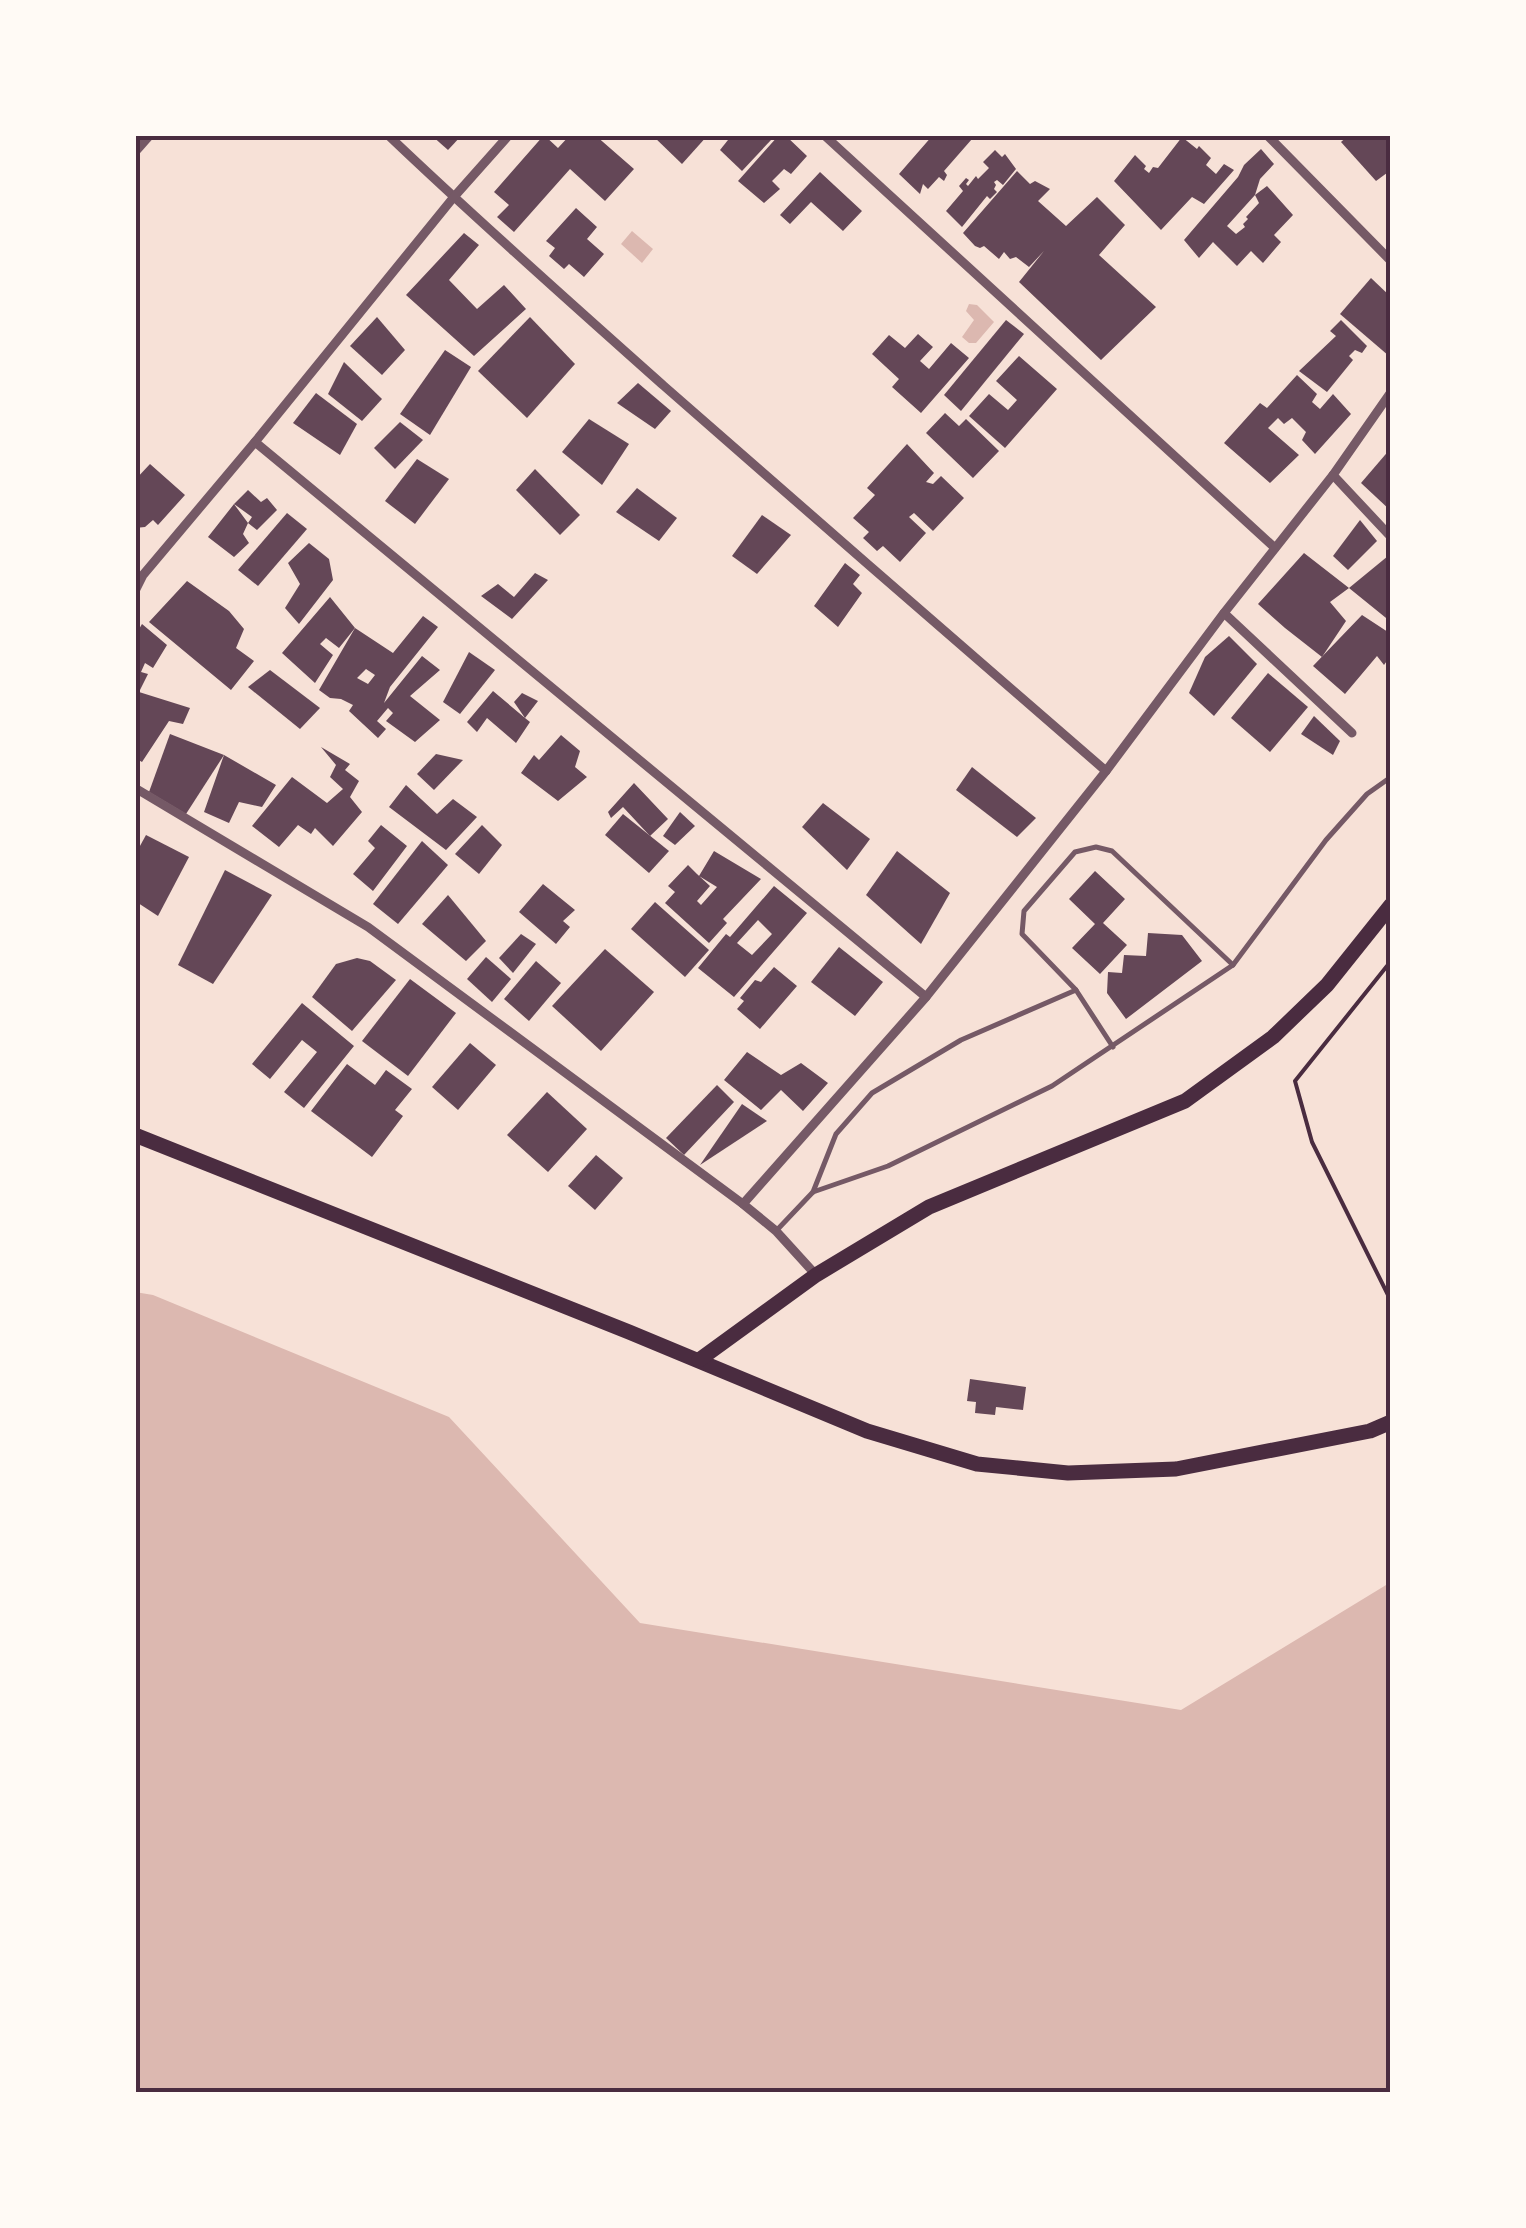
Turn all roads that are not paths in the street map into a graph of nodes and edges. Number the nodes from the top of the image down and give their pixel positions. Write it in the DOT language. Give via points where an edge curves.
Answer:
graph roads {
  1 [pos="150,135"];
  2 [pos="388,135"];
  3 [pos="509,135"];
  4 [pos="824,135"];
  5 [pos="1267,135"];
  6 [pos="135,152"];
  7 [pos="452,198"];
  8 [pos="1391,261"];
  9 [pos="1391,392"];
  10 [pos="255,442"];
  11 [pos="1333,476"];
  12 [pos="1391,537"];
  13 [pos="1275,548"];
  14 [pos="139,572"];
  15 [pos="135,591"];
  16 [pos="1224,613"];
  17 [pos="1352,734"];
  18 [pos="1106,771"];
  19 [pos="1391,777"];
  20 [pos="135,788"];
  21 [pos="1391,905"];
  22 [pos="1233,966"];
  23 [pos="1076,990"];
  24 [pos="926,997"];
  25 [pos="1113,1046"];
  26 [pos="135,1135"];
  27 [pos="813,1192"];
  28 [pos="743,1204"];
  29 [pos="776,1231"];
  30 [pos="816,1275"];
  31 [pos="699,1360"];
  32 [pos="1391,1422"];
  1 -- 6 [label="street"];
  2 -- 7 [label="street"];
  3 -- 7 [label="street"];
  4 -- 13 [label="street"];
  5 -- 8 [label="street"];
  7 -- 10 [label="street"];
  7 -- 18 [label="street"];
  9 -- 11 [label="street"];
  10 -- 14 [label="street"];
  10 -- 24 [label="street"];
  11 -- 12 [label="street"];
  11 -- 13 [label="street"];
  13 -- 16 [label="street"];
  14 -- 15 [label="street"];
  16 -- 17 [label="street"];
  16 -- 18 [label="street"];
  18 -- 24 [label="street"];
  19 -- 22 [label="lane" via="1326,840"];
  20 -- 28 [label="street" via="368,927"];
  21 -- 30 [label="main road" via="1328,985 1273,1037 1185,1101 929,1207"];
  22 -- 23 [label="lane" via="1112,851 1096,847 1075,852 1024,911 1022,934"];
  22 -- 25 [label="lane"];
  23 -- 25 [label="lane"];
  23 -- 27 [label="lane" via="961,1040 872,1093 836,1134"];
  24 -- 28 [label="street"];
  25 -- 27 [label="lane" via="1052,1086 921,1150"];
  26 -- 31 [label="main road"];
  27 -- 29 [label="lane"];
  28 -- 29 [label="street"];
  29 -- 30 [label="street"];
  30 -- 31 [label="main road"];
  31 -- 32 [label="main road" via="867,1430 959,1459 1068,1473 1176,1469"];
}
